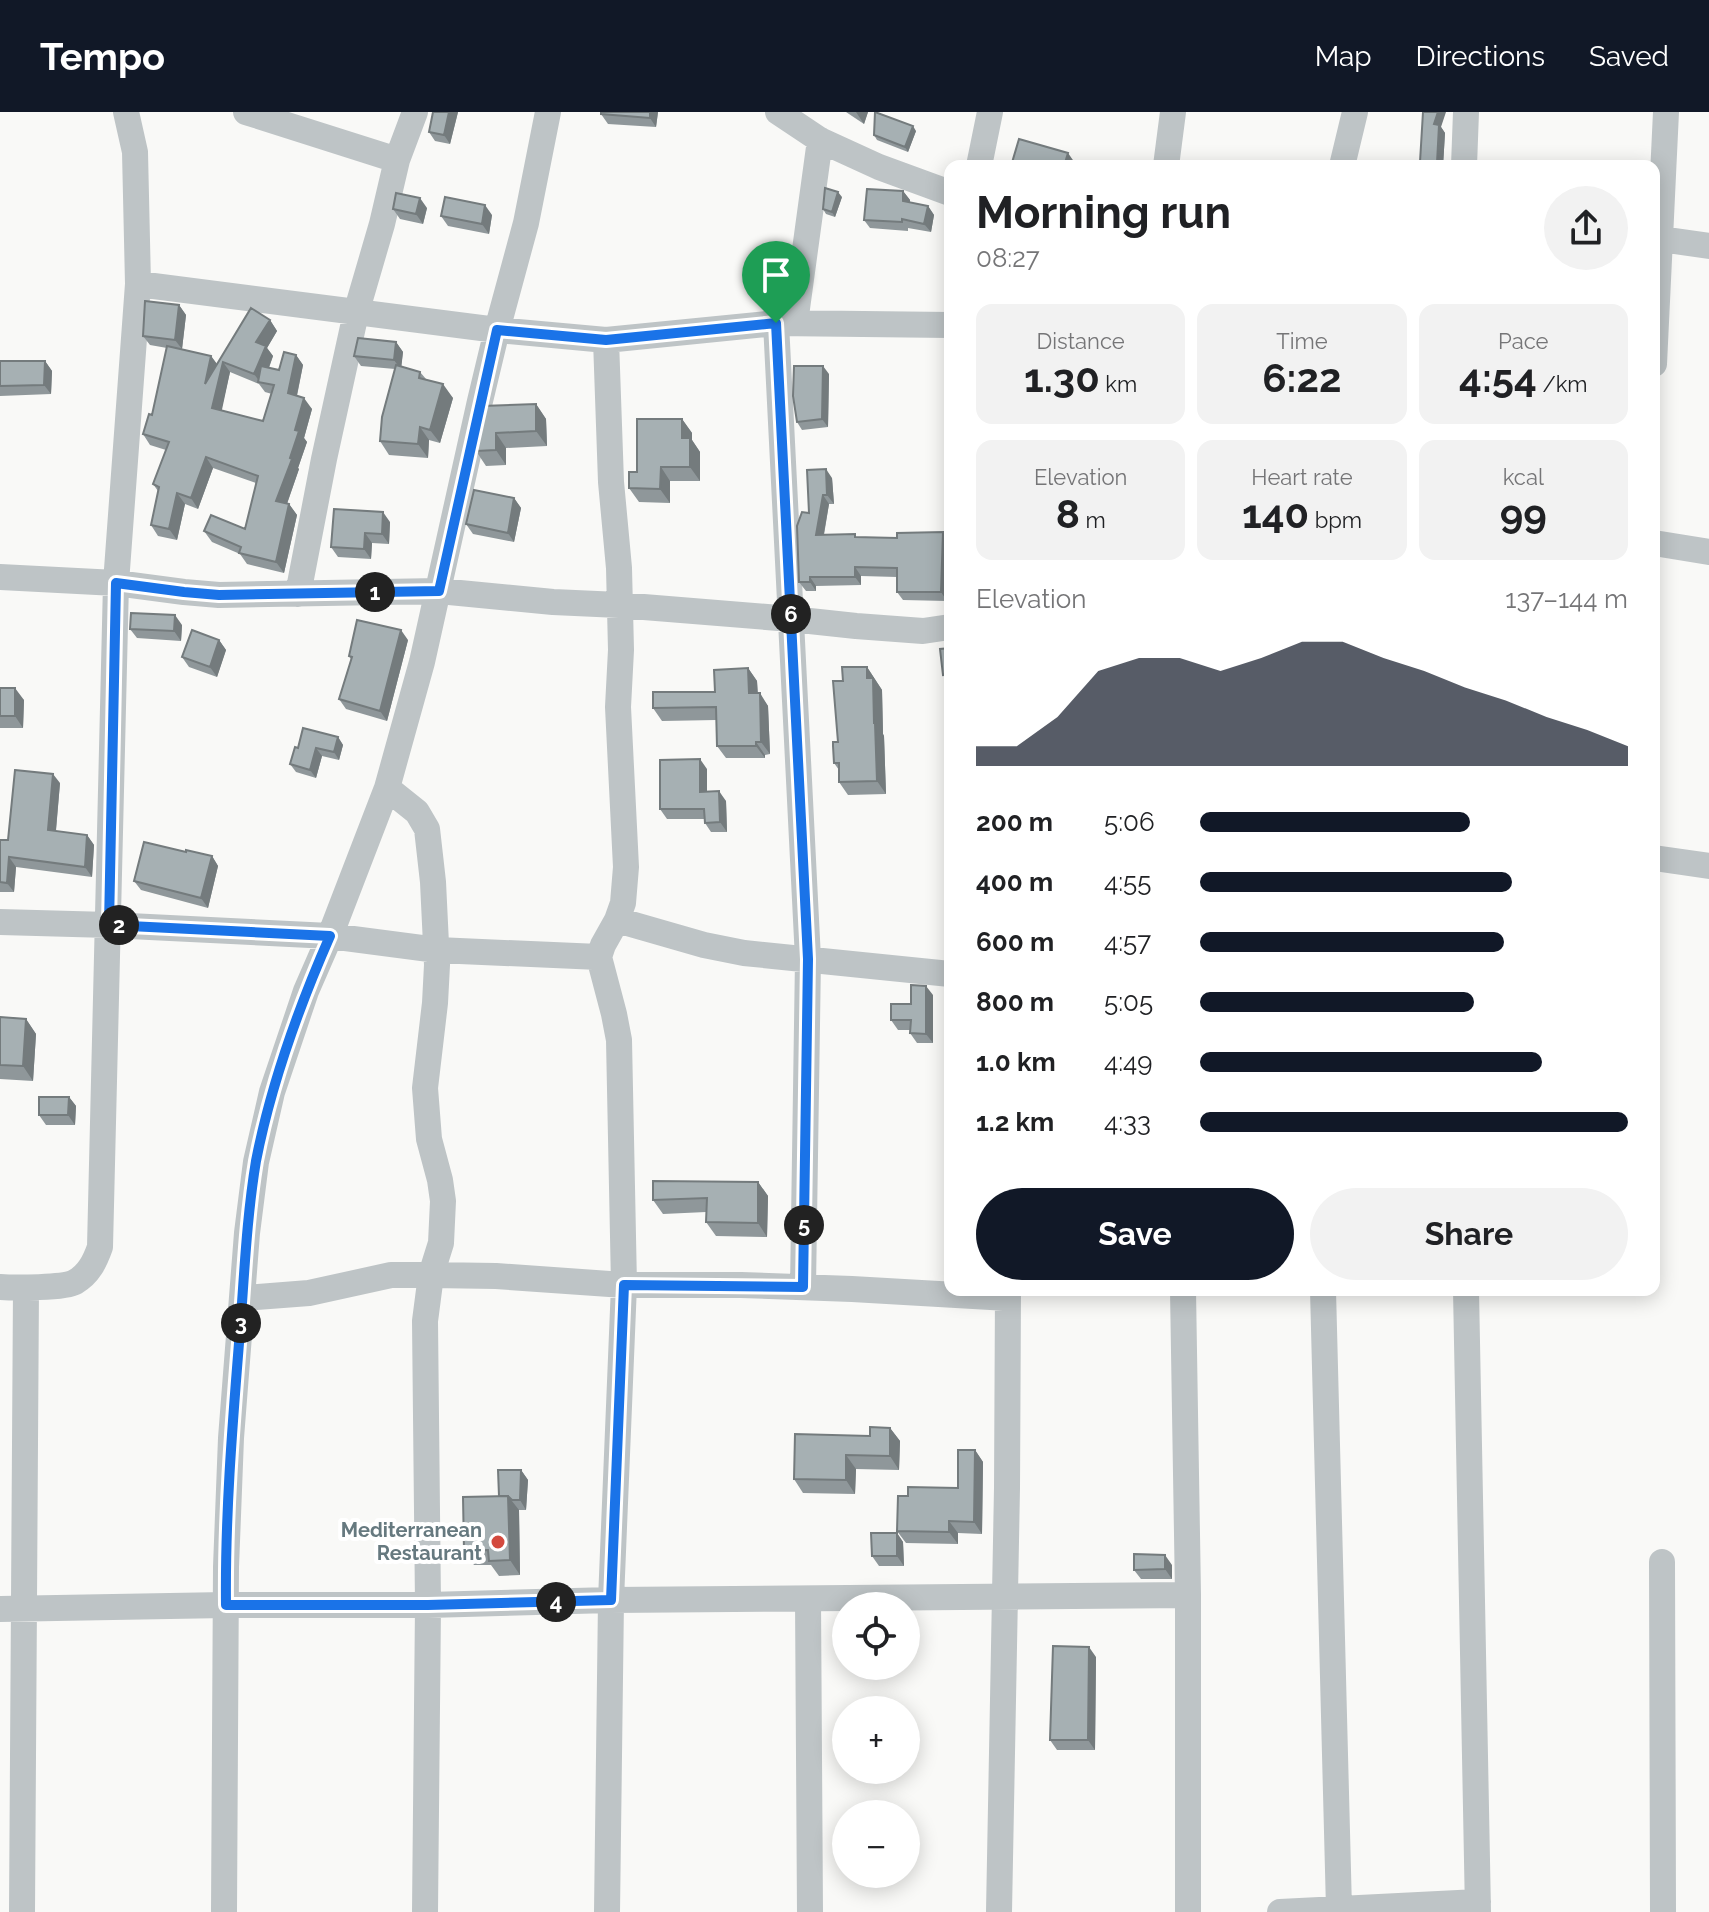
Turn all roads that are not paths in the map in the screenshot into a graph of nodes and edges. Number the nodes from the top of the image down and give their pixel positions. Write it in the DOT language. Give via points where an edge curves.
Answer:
graph roads {
  1 [pos="126,112"];
  2 [pos="246,112"];
  3 [pos="415,112"];
  4 [pos="548,112"];
  5 [pos="778,112"];
  6 [pos="990,112"];
  7 [pos="1173,112"];
  8 [pos="1355,112"];
  9 [pos="1466,112"];
  10 [pos="1666,112"];
  11 [pos="820,140"];
  12 [pos="397,160"];
  13 [pos="980,160"];
  14 [pos="1167,160"];
  15 [pos="1343,160"];
  16 [pos="1464,160"];
  17 [pos="944,191"];
  18 [pos="1660,196"];
  19 [pos="1660,238"];
  20 [pos="1709,246"];
  21 [pos="138,284"];
  22 [pos="356,313"];
  23 [pos="786,323"];
  24 [pos="944,325"];
  25 [pos="497,330"];
  26 [pos="606,340"];
  27 [pos="1660,544"];
  28 [pos="1709,552"];
  29 [pos="0,577"];
  30 [pos="116,583"];
  31 [pos="439,591"];
  32 [pos="298,594"];
  33 [pos="619,605"];
  34 [pos="791,619"];
  35 [pos="944,628"];
  36 [pos="387,788"];
  37 [pos="1660,859"];
  38 [pos="1709,866"];
  39 [pos="617,920"];
  40 [pos="0,922"];
  41 [pos="109,925"];
  42 [pos="330,936"];
  43 [pos="437,950"];
  44 [pos="599,957"];
  45 [pos="808,959"];
  46 [pos="944,973"];
  47 [pos="431,1275"];
  48 [pos="624,1285"];
  49 [pos="803,1287"];
  50 [pos="13,1288"];
  51 [pos="944,1292"];
  52 [pos="1008,1296"];
  53 [pos="1183,1296"];
  54 [pos="1323,1296"];
  55 [pos="1466,1296"];
  56 [pos="243,1298"];
  57 [pos="1662,1562"];
  58 [pos="1188,1595"];
  59 [pos="1005,1596"];
  60 [pos="808,1599"];
  61 [pos="611,1600"];
  62 [pos="226,1605"];
  63 [pos="428,1605"];
  64 [pos="13,1609"];
  65 [pos="1478,1907"];
  66 [pos="1339,1909"];
  67 [pos="22,1912"];
  68 [pos="224,1912"];
  69 [pos="425,1912"];
  70 [pos="607,1912"];
  71 [pos="810,1912"];
  72 [pos="999,1912"];
  73 [pos="1188,1912"];
  74 [pos="1280,1912"];
  75 [pos="1663,1912"];
  1 -- 21 [label="street" via="135,152"];
  2 -- 12 [label="street"];
  3 -- 12 [label="street"];
  4 -- 25 [label="street"];
  5 -- 11 [label="street"];
  6 -- 13 [label="street"];
  7 -- 14 [label="street"];
  8 -- 15 [label="street"];
  9 -- 16 [label="street"];
  10 -- 18 [label="street"];
  11 -- 17 [label="street"];
  11 -- 23 [label="street"];
  12 -- 22 [label="street"];
  19 -- 20 [label="street"];
  21 -- 22 [label="street"];
  21 -- 30 [label="street"];
  22 -- 25 [label="street"];
  22 -- 32 [label="street"];
  23 -- 24 [label="street"];
  23 -- 26 [label="street"];
  23 -- 34 [label="street"];
  25 -- 26 [label="street"];
  25 -- 31 [label="street"];
  26 -- 33 [label="street"];
  27 -- 28 [label="street"];
  29 -- 30 [label="street"];
  30 -- 32 [label="street" via="219,595"];
  30 -- 41 [label="street"];
  31 -- 32 [label="street"];
  31 -- 33 [label="street"];
  31 -- 36 [label="street"];
  33 -- 34 [label="street"];
  33 -- 39 [label="street" via="626,867"];
  34 -- 35 [label="street" via="923,631"];
  34 -- 45 [label="street"];
  36 -- 42 [label="street"];
  36 -- 43 [label="street" via="417,812 427,829"];
  37 -- 38 [label="street"];
  39 -- 44 [label="street"];
  39 -- 45 [label="street" via="704,945"];
  40 -- 41 [label="street"];
  41 -- 42 [label="street"];
  41 -- 50 [label="street" via="100,1247 94,1264 74,1283"];
  42 -- 43 [label="street"];
  42 -- 56 [label="street" via="272,1092 256,1162"];
  43 -- 44 [label="street"];
  43 -- 47 [label="street" via="425,1088 429,1139 443,1201 441,1243"];
  44 -- 48 [label="street" via="619,1040"];
  45 -- 46 [label="street"];
  45 -- 49 [label="street"];
  47 -- 48 [label="street"];
  47 -- 56 [label="street" via="391,1275 309,1293"];
  47 -- 63 [label="street" via="425,1321"];
  48 -- 49 [label="street"];
  48 -- 61 [label="street"];
  49 -- 51 [label="street"];
  50 -- 64 [label="street"];
  52 -- 59 [label="street"];
  53 -- 58 [label="street"];
  54 -- 66 [label="street"];
  55 -- 65 [label="street"];
  56 -- 62 [label="street" via="231,1438"];
  57 -- 75 [label="street"];
  58 -- 59 [label="street"];
  58 -- 73 [label="street"];
  59 -- 60 [label="street"];
  59 -- 72 [label="street"];
  60 -- 61 [label="street"];
  60 -- 71 [label="street"];
  61 -- 63 [label="street"];
  61 -- 70 [label="street"];
  62 -- 63 [label="street"];
  62 -- 64 [label="street"];
  62 -- 68 [label="street"];
  63 -- 69 [label="street"];
  64 -- 67 [label="street"];
  65 -- 66 [label="street"];
  66 -- 74 [label="street"];
}
